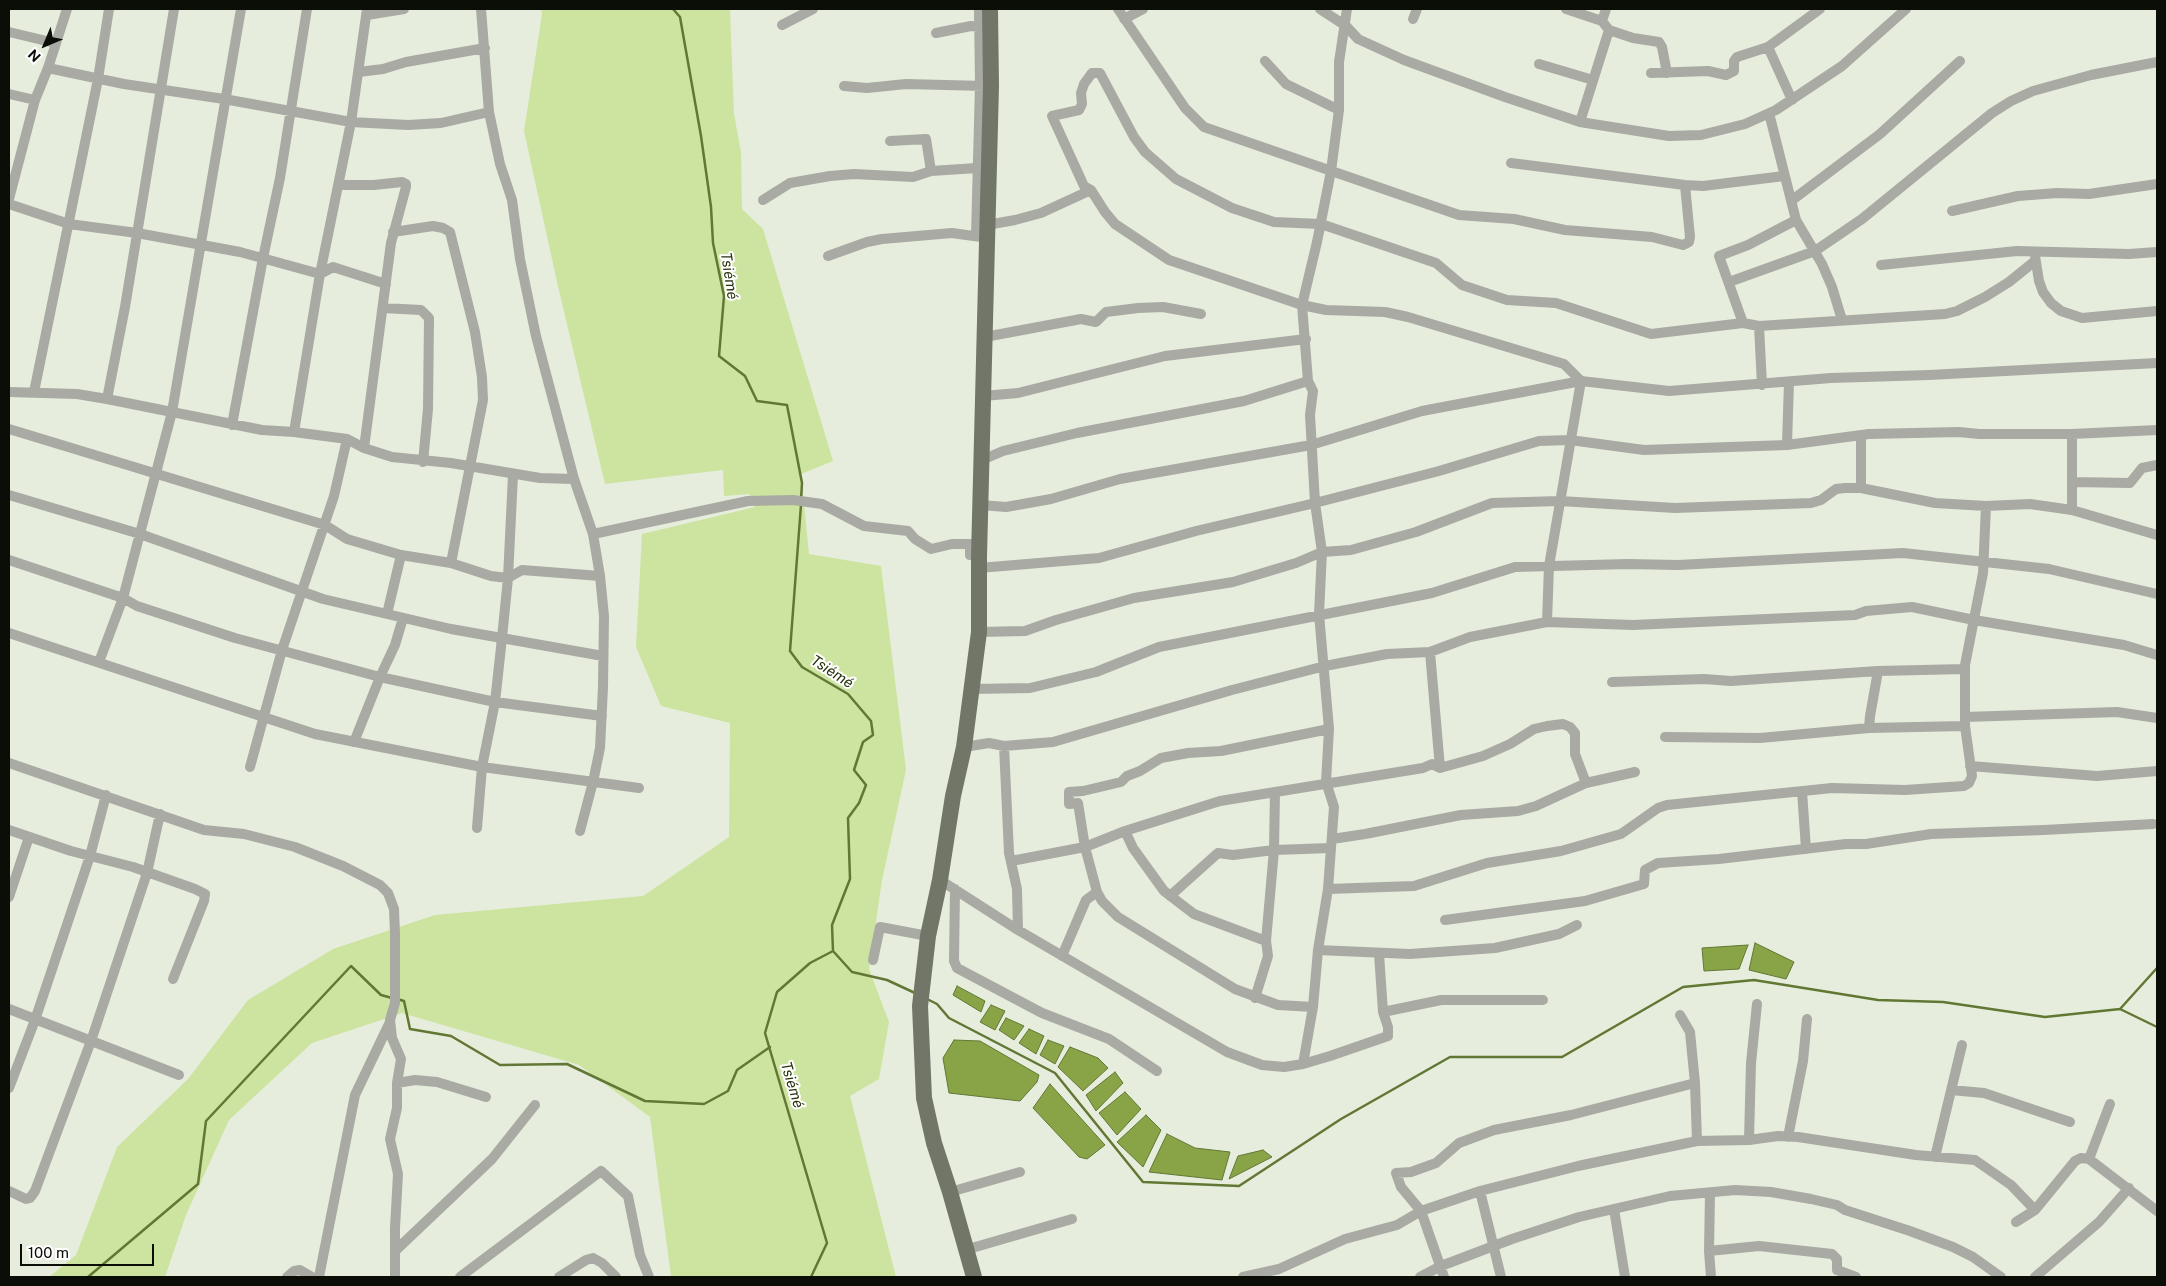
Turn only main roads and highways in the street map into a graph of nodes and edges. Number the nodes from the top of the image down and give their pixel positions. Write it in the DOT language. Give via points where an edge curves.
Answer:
graph roads {
  1 [pos="990,9"];
  2 [pos="974,1277"];
  1 -- 2 [label="main road" via="986,28 985,337 979,632 964,747 928,936 920,1006 924,1098"];
}
